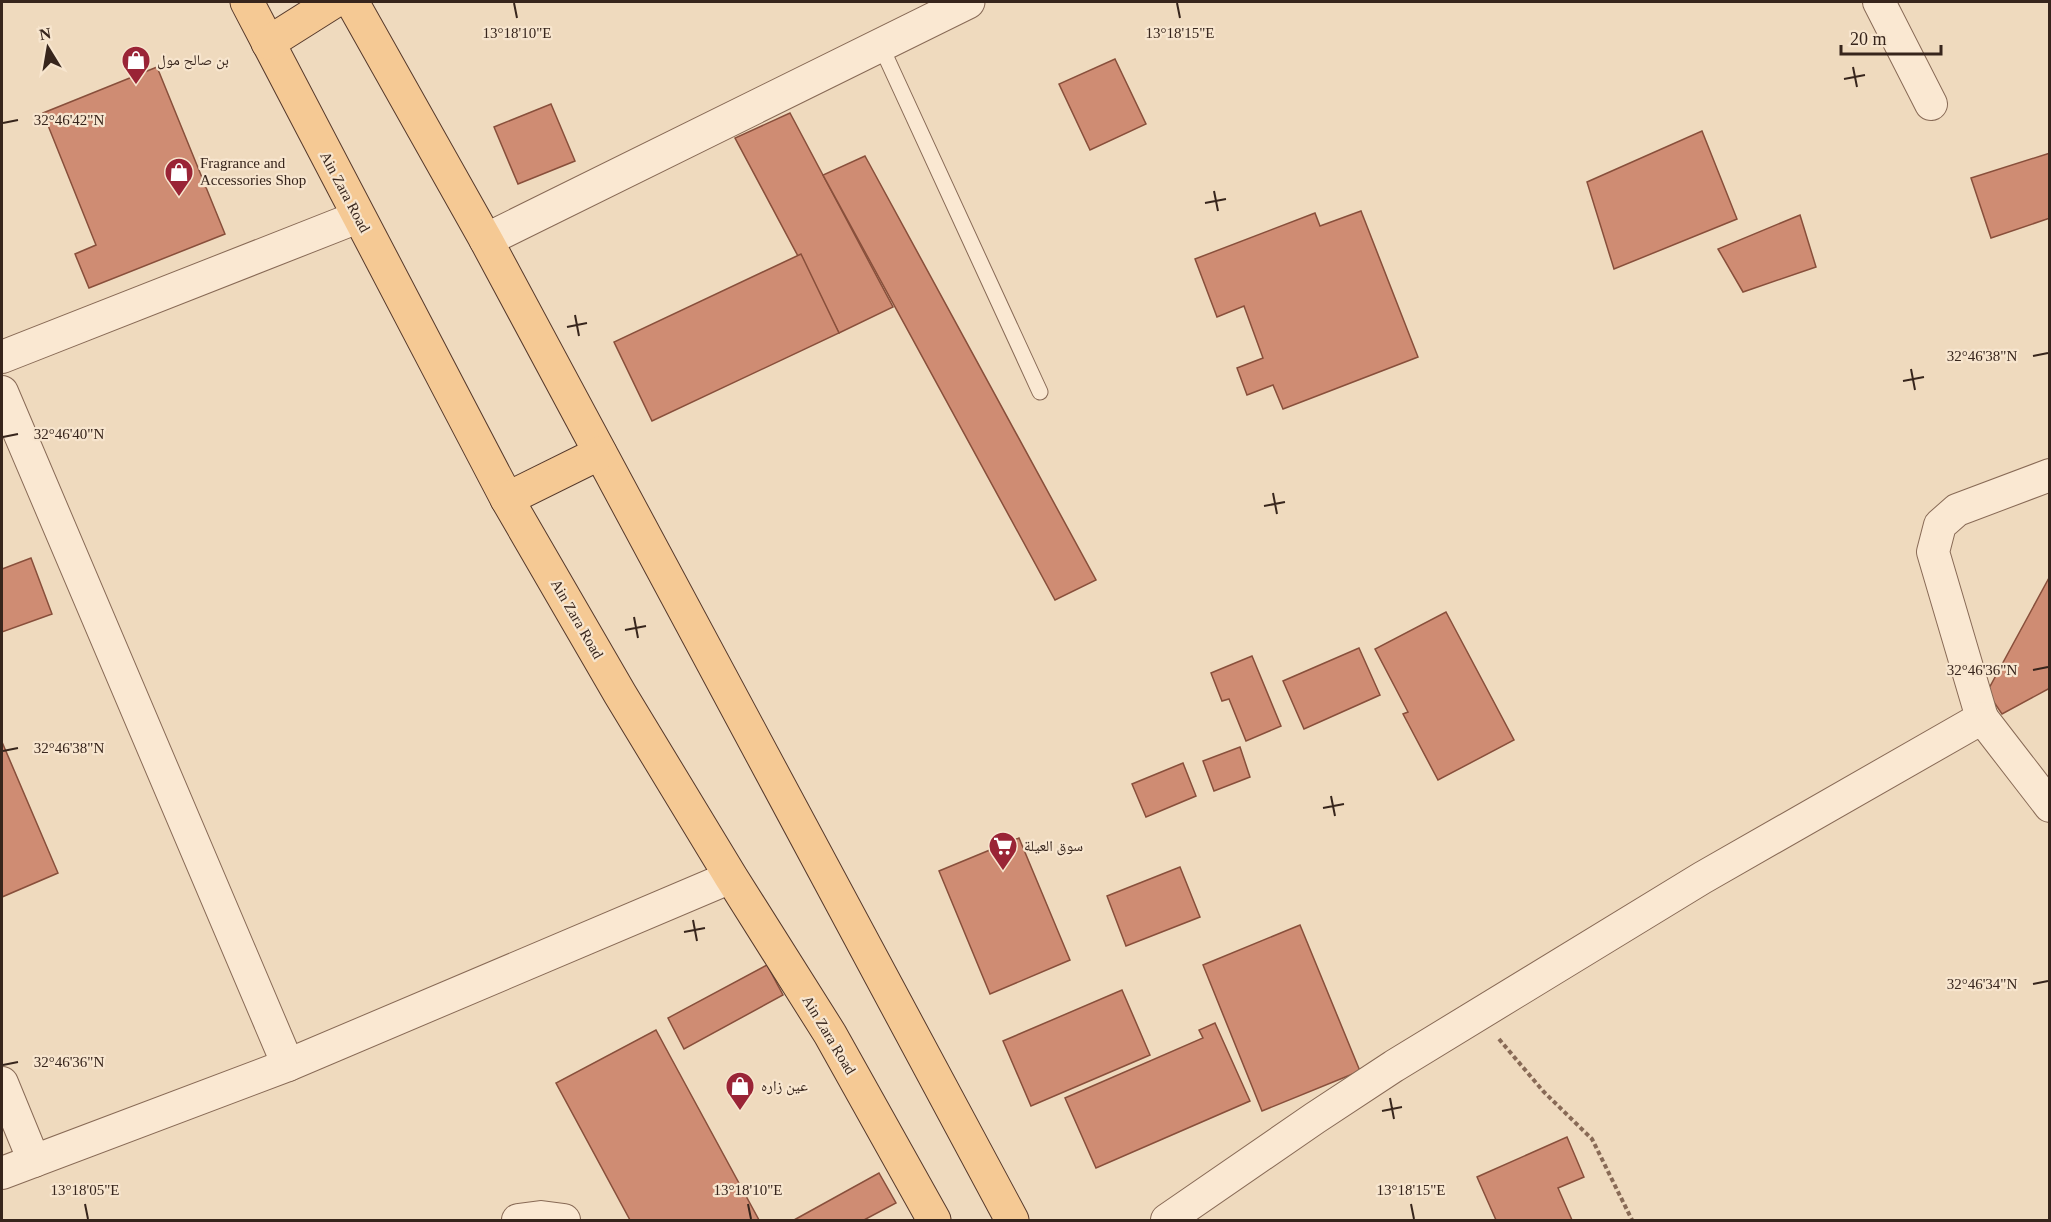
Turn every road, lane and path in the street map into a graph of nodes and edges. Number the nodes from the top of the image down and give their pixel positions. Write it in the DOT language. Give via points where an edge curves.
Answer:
graph roads {
  1 [pos="247,2"];
  2 [pos="333,2"];
  3 [pos="352,2"];
  4 [pos="968,2"];
  5 [pos="1879,2"];
  6 [pos="268,43"];
  7 [pos="880,44"];
  8 [pos="1931,104"];
  9 [pos="358,217"];
  10 [pos="486,240"];
  11 [pos="2,357"];
  12 [pos="2,392"];
  13 [pos="1040,392"];
  14 [pos="600,453"];
  15 [pos="2049,475"];
  16 [pos="507,499"];
  17 [pos="1982,718"];
  18 [pos="2049,806"];
  19 [pos="731,877"];
  20 [pos="1478,1015"];
  21 [pos="288,1065"];
  22 [pos="2,1083"];
  23 [pos="34,1161"];
  24 [pos="2,1173"];
  25 [pos="924,1217"];
  26 [pos="518,1221"];
  27 [pos="564,1221"];
  28 [pos="1012,1221"];
  29 [pos="1167,1221"];
  30 [pos="1632,1221"];
  1 -- 6 [label="main road, Ain Zara Road"];
  2 -- 6 [label="main road"];
  3 -- 10 [label="main road"];
  4 -- 7 [label="street"];
  5 -- 8 [label="street"];
  6 -- 9 [label="main road, Ain Zara Road"];
  7 -- 10 [label="street"];
  7 -- 13 [label="lane"];
  9 -- 11 [label="street"];
  9 -- 16 [label="main road, Ain Zara Road"];
  10 -- 14 [label="main road"];
  12 -- 21 [label="street"];
  14 -- 16 [label="main road"];
  14 -- 28 [label="main road"];
  15 -- 17 [label="street" via="1957,510 1940,525 1933,552"];
  16 -- 19 [label="main road, Ain Zara Road"];
  17 -- 18 [label="street"];
  17 -- 20 [label="street" via="1702,878"];
  19 -- 21 [label="street"];
  19 -- 25 [label="main road, Ain Zara Road" via="830,1034"];
  20 -- 29 [label="street" via="1315,1118"];
  20 -- 30 [label="path" via="1543,1091 1592,1139"];
  21 -- 23 [label="street"];
  22 -- 23 [label="street"];
  23 -- 24 [label="street"];
  26 -- 27 [label="street" via="541,1216"];
}
